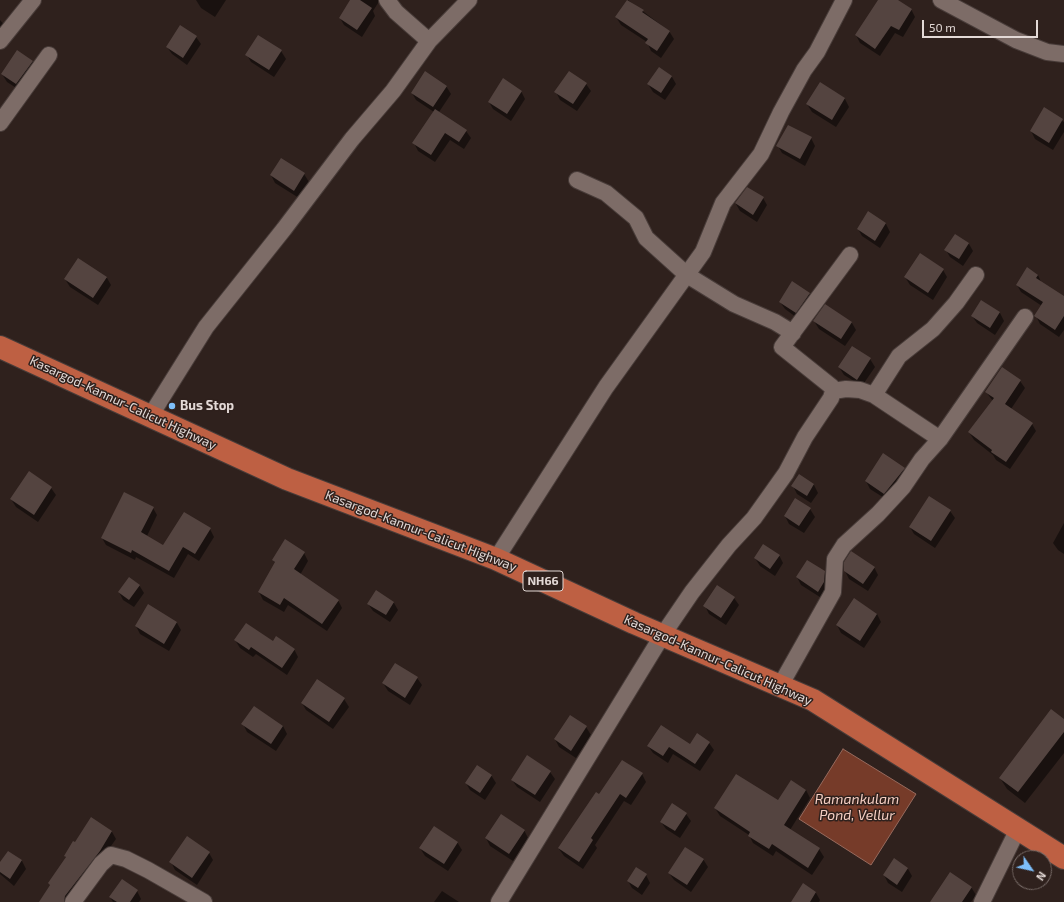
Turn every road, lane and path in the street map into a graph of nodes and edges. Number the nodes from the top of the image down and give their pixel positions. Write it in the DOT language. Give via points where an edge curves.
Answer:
graph roads {
  1 [pos="33,0"];
  2 [pos="387,0"];
  3 [pos="469,0"];
  4 [pos="844,0"];
  5 [pos="941,0"];
  6 [pos="0,40"];
  7 [pos="429,41"];
  8 [pos="49,54"];
  9 [pos="1064,54"];
  10 [pos="0,123"];
  11 [pos="577,180"];
  12 [pos="850,255"];
  13 [pos="976,275"];
  14 [pos="687,276"];
  15 [pos="1025,317"];
  16 [pos="793,333"];
  17 [pos="0,347"];
  18 [pos="833,391"];
  19 [pos="874,395"];
  20 [pos="151,415"];
  21 [pos="940,439"];
  22 [pos="496,559"];
  23 [pos="662,636"];
  24 [pos="780,686"];
  25 [pos="1018,830"];
  26 [pos="1064,858"];
  27 [pos="73,902"];
  28 [pos="204,902"];
  29 [pos="499,902"];
  30 [pos="982,902"];
  1 -- 6 [label="street"];
  2 -- 7 [label="street" via="396,12"];
  3 -- 7 [label="street"];
  4 -- 14 [label="street" via="781,112 761,154 723,203 704,252"];
  5 -- 9 [label="street" via="1016,40 1047,52"];
  7 -- 20 [label="street" via="393,91 352,139 206,327"];
  8 -- 10 [label="street"];
  11 -- 14 [label="street" via="606,193 636,218 646,238"];
  12 -- 16 [label="street"];
  13 -- 19 [label="street" via="933,329 899,356"];
  14 -- 16 [label="street" via="734,304"];
  14 -- 22 [label="street" via="606,387"];
  15 -- 21 [label="street"];
  16 -- 18 [label="street" via="782,347 832,387"];
  17 -- 20 [label="highway, Kasargod-Kannur-Calicut Highway / NH66"];
  18 -- 19 [label="street" via="860,390"];
  18 -- 23 [label="street" via="786,473 754,518 692,592"];
  19 -- 21 [label="street"];
  20 -- 22 [label="highway, Kasargod-Kannur-Calicut Highway / NH66" via="287,479"];
  21 -- 24 [label="street" via="922,459 903,487 844,545 835,559 832,592"];
  22 -- 23 [label="highway, Kasargod-Kannur-Calicut Highway / NH66"];
  23 -- 24 [label="highway, Kasargod-Kannur-Calicut Highway / NH66"];
  23 -- 29 [label="street"];
  24 -- 25 [label="highway, Kasargod-Kannur-Calicut Highway / NH66" via="813,700"];
  25 -- 26 [label="highway, Kasargod-Kannur-Calicut Highway / NH66"];
  25 -- 30 [label="street"];
  27 -- 28 [label="street" via="101,864 111,855 148,870"];
}
